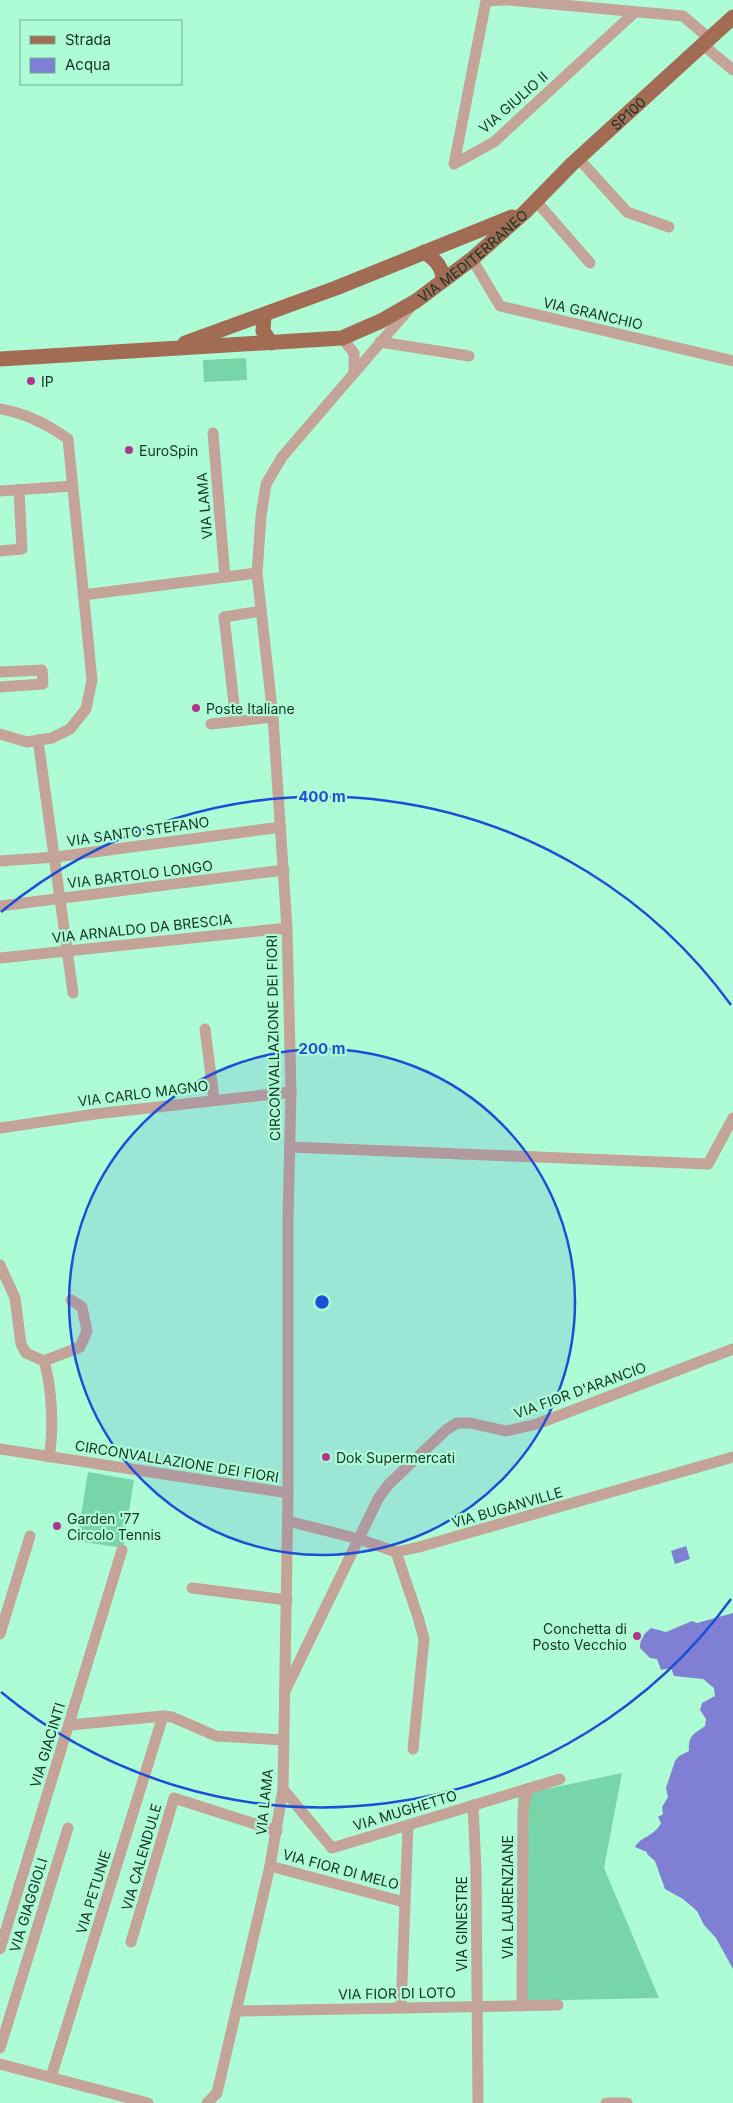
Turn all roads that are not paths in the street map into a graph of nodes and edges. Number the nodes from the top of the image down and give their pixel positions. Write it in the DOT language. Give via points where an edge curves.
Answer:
graph roads {
  1 [pos="506,0"];
  2 [pos="635,12"];
  3 [pos="733,17"];
  4 [pos="706,42"];
  5 [pos="733,70"];
  6 [pos="578,158"];
  7 [pos="536,201"];
  8 [pos="525,212"];
  9 [pos="669,227"];
  10 [pos="458,239"];
  11 [pos="424,252"];
  12 [pos="472,259"];
  13 [pos="590,263"];
  14 [pos="443,280"];
  15 [pos="416,301"];
  16 [pos="264,315"];
  17 [pos="342,338"];
  18 [pos="380,342"];
  19 [pos="271,343"];
  20 [pos="170,348"];
  21 [pos="469,356"];
  22 [pos="0,359"];
  23 [pos="733,361"];
  24 [pos="354,373"];
  25 [pos="0,410"];
  26 [pos="213,433"];
  27 [pos="74,486"];
  28 [pos="19,490"];
  29 [pos="0,491"];
  30 [pos="0,551"];
  31 [pos="257,573"];
  32 [pos="225,577"];
  33 [pos="83,595"];
  34 [pos="261,611"];
  35 [pos="0,672"];
  36 [pos="0,687"];
  37 [pos="273,717"];
  38 [pos="236,721"];
  39 [pos="211,724"];
  40 [pos="0,734"];
  41 [pos="38,740"];
  42 [pos="280,827"];
  43 [pos="56,857"];
  44 [pos="0,861"];
  45 [pos="284,870"];
  46 [pos="62,899"];
  47 [pos="0,906"];
  48 [pos="287,928"];
  49 [pos="69,950"];
  50 [pos="0,958"];
  51 [pos="73,993"];
  52 [pos="205,1029"];
  53 [pos="291,1092"];
  54 [pos="214,1099"];
  55 [pos="733,1118"];
  56 [pos="0,1128"];
  57 [pos="290,1147"];
  58 [pos="0,1265"];
  59 [pos="71,1300"];
  60 [pos="733,1349"];
  61 [pos="44,1361"];
  62 [pos="0,1449"];
  63 [pos="49,1457"];
  64 [pos="733,1457"];
  65 [pos="288,1493"];
  66 [pos="288,1521"];
  67 [pos="30,1536"];
  68 [pos="359,1539"];
  69 [pos="122,1550"];
  70 [pos="396,1552"];
  71 [pos="192,1588"];
  72 [pos="287,1600"];
  73 [pos="0,1634"];
  74 [pos="285,1691"];
  75 [pos="163,1716"];
  76 [pos="70,1725"];
  77 [pos="284,1740"];
  78 [pos="413,1748"];
  79 [pos="560,1779"];
  80 [pos="283,1789"];
  81 [pos="527,1789"];
  82 [pos="473,1806"];
  83 [pos="408,1825"];
  84 [pos="68,1828"];
  85 [pos="277,1831"];
  86 [pos="270,1866"];
  87 [pos="404,1902"];
  88 [pos="131,1942"];
  89 [pos="0,1949"];
  90 [pos="558,2005"];
  91 [pos="522,2006"];
  92 [pos="477,2007"];
  93 [pos="401,2008"];
  94 [pos="236,2011"];
  95 [pos="0,2048"];
  96 [pos="0,2064"];
  97 [pos="51,2077"];
  98 [pos="148,2103"];
  99 [pos="207,2103"];
  100 [pos="478,2103"];
  101 [pos="606,2103"];
  102 [pos="627,2103"];
  1 -- 2 [label="street, VIA GIULIO II"];
  1 -- 2 [label="street, VIA GIULIO II" via="486,1 454,164 494,142"];
  2 -- 4 [label="street, VIA GIULIO II" via="683,16"];
  3 -- 4 [label="main road, SP100 / SP100"];
  4 -- 5 [label="street, VIA GIULIO II"];
  4 -- 6 [label="main road, SP100 / SP100"];
  6 -- 7 [label="main road, SP100 / SP100"];
  6 -- 9 [label="street" via="627,212"];
  7 -- 8 [label="main road, SP100 / SP100"];
  7 -- 13 [label="street"];
  8 -- 10 [label="main road, VIA MEDITERRANEO"];
  8 -- 12 [label="main road, VIA MEDITERRANEO"];
  10 -- 11 [label="main road, VIA MEDITERRANEO"];
  10 -- 12 [label="main road" via="468,246"];
  11 -- 14 [label="main road" via="440,266"];
  11 -- 16 [label="main road, VIA MEDITERRANEO"];
  12 -- 14 [label="main road, VIA MEDITERRANEO"];
  12 -- 23 [label="street, VIA GRANCHIO" via="500,306"];
  14 -- 15 [label="main road, VIA MEDITERRANEO"];
  15 -- 17 [label="main road, VIA MEDITERRANEO"];
  15 -- 18 [label="street, CIRCONVALLAZIONE DEI FIORI"];
  16 -- 19 [label="main road" via="263,331"];
  16 -- 20 [label="main road, VIA MEDITERRANEO"];
  17 -- 19 [label="main road, VIA MEDITERRANEO"];
  17 -- 24 [label="street" via="354,353"];
  18 -- 21 [label="street"];
  18 -- 24 [label="street, CIRCONVALLAZIONE DEI FIORI"];
  19 -- 20 [label="main road, VIA MEDITERRANEO"];
  20 -- 22 [label="main road"];
  24 -- 31 [label="street, CIRCONVALLAZIONE DEI FIORI" via="282,457 266,484"];
  25 -- 27 [label="street" via="19,412 68,439"];
  26 -- 32 [label="street, VIA LAMA"];
  27 -- 28 [label="street"];
  27 -- 33 [label="street"];
  28 -- 29 [label="street"];
  28 -- 30 [label="street" via="22,549"];
  31 -- 32 [label="street"];
  31 -- 34 [label="street, CIRCONVALLAZIONE DEI FIORI"];
  32 -- 33 [label="street"];
  33 -- 41 [label="street" via="92,680 86,709 70,729 52,738"];
  34 -- 37 [label="street, CIRCONVALLAZIONE DEI FIORI"];
  34 -- 38 [label="street" via="224,617"];
  35 -- 36 [label="street" via="42,670 43,684"];
  37 -- 38 [label="street"];
  37 -- 42 [label="street, CIRCONVALLAZIONE DEI FIORI"];
  38 -- 39 [label="street"];
  40 -- 41 [label="street" via="27,742"];
  41 -- 43 [label="street"];
  42 -- 43 [label="street, VIA SANTO STEFANO"];
  42 -- 45 [label="street, CIRCONVALLAZIONE DEI FIORI"];
  43 -- 44 [label="street, VIA SANTO STEFANO"];
  43 -- 46 [label="street"];
  45 -- 46 [label="street, VIA BARTOLO LONGO"];
  45 -- 48 [label="street, CIRCONVALLAZIONE DEI FIORI"];
  46 -- 47 [label="street, VIA BARTOLO LONGO"];
  46 -- 49 [label="street"];
  48 -- 49 [label="street, VIA ARNALDO DA BRESCIA"];
  48 -- 53 [label="street, CIRCONVALLAZIONE DEI FIORI"];
  49 -- 50 [label="street, VIA ARNALDO DA BRESCIA"];
  49 -- 51 [label="street"];
  52 -- 54 [label="street"];
  53 -- 54 [label="street, VIA CARLO MAGNO"];
  53 -- 57 [label="street, CIRCONVALLAZIONE DEI FIORI"];
  54 -- 56 [label="street, VIA CARLO MAGNO"];
  55 -- 57 [label="street" via="708,1164"];
  57 -- 65 [label="street, CIRCONVALLAZIONE DEI FIORI"];
  58 -- 61 [label="street" via="15,1298 21,1344 26,1352"];
  59 -- 61 [label="street" via="82,1307 87,1330 80,1347"];
  60 -- 68 [label="street, VIA FIOR D'ARANCIO" via="537,1424 506,1431 463,1422 451,1426 388,1484"];
  61 -- 63 [label="street" via="51,1416"];
  62 -- 63 [label="street, CIRCONVALLAZIONE DEI FIORI"];
  63 -- 65 [label="street, CIRCONVALLAZIONE DEI FIORI"];
  64 -- 70 [label="street, VIA BUGANVILLE"];
  65 -- 66 [label="street, VIA LAMA"];
  66 -- 68 [label="street"];
  66 -- 72 [label="street, VIA LAMA"];
  67 -- 73 [label="street"];
  68 -- 70 [label="street"];
  68 -- 74 [label="street, VIA FIOR D'ARANCIO"];
  69 -- 76 [label="street, VIA GIACINTI"];
  70 -- 78 [label="street" via="424,1639"];
  71 -- 72 [label="street"];
  72 -- 74 [label="street, VIA LAMA"];
  74 -- 77 [label="street, VIA LAMA"];
  75 -- 76 [label="street"];
  75 -- 77 [label="street" via="216,1736"];
  75 -- 97 [label="street, VIA PETUNIE"];
  76 -- 89 [label="street, VIA GIACINTI"];
  77 -- 80 [label="street, VIA LAMA"];
  79 -- 81 [label="street, VIA MUGHETTO"];
  80 -- 83 [label="street, VIA MUGHETTO" via="332,1848"];
  80 -- 85 [label="street, VIA LAMA"];
  81 -- 82 [label="street, VIA MUGHETTO"];
  81 -- 91 [label="street, VIA LAURENZIANE" via="523,1811"];
  82 -- 83 [label="street, VIA MUGHETTO"];
  82 -- 92 [label="street, VIA GINESTRE"];
  83 -- 87 [label="street"];
  84 -- 95 [label="street, VIA GIAGGIOLI"];
  85 -- 86 [label="street, VIA LAMA"];
  85 -- 88 [label="street, VIA CALENDULE" via="174,1798"];
  86 -- 87 [label="street, VIA FIOR DI MELO"];
  86 -- 94 [label="street, VIA LAMA"];
  87 -- 93 [label="street"];
  90 -- 91 [label="street, VIA FIOR DI LOTO"];
  91 -- 92 [label="street, VIA FIOR DI LOTO"];
  92 -- 93 [label="street, VIA FIOR DI LOTO"];
  92 -- 100 [label="street, VIA GINESTRE"];
  93 -- 94 [label="street, VIA FIOR DI LOTO"];
  94 -- 99 [label="street, VIA LAMA" via="217,2093"];
  96 -- 97 [label="street"];
  97 -- 98 [label="street"];
  101 -- 102 [label="street"];
}
